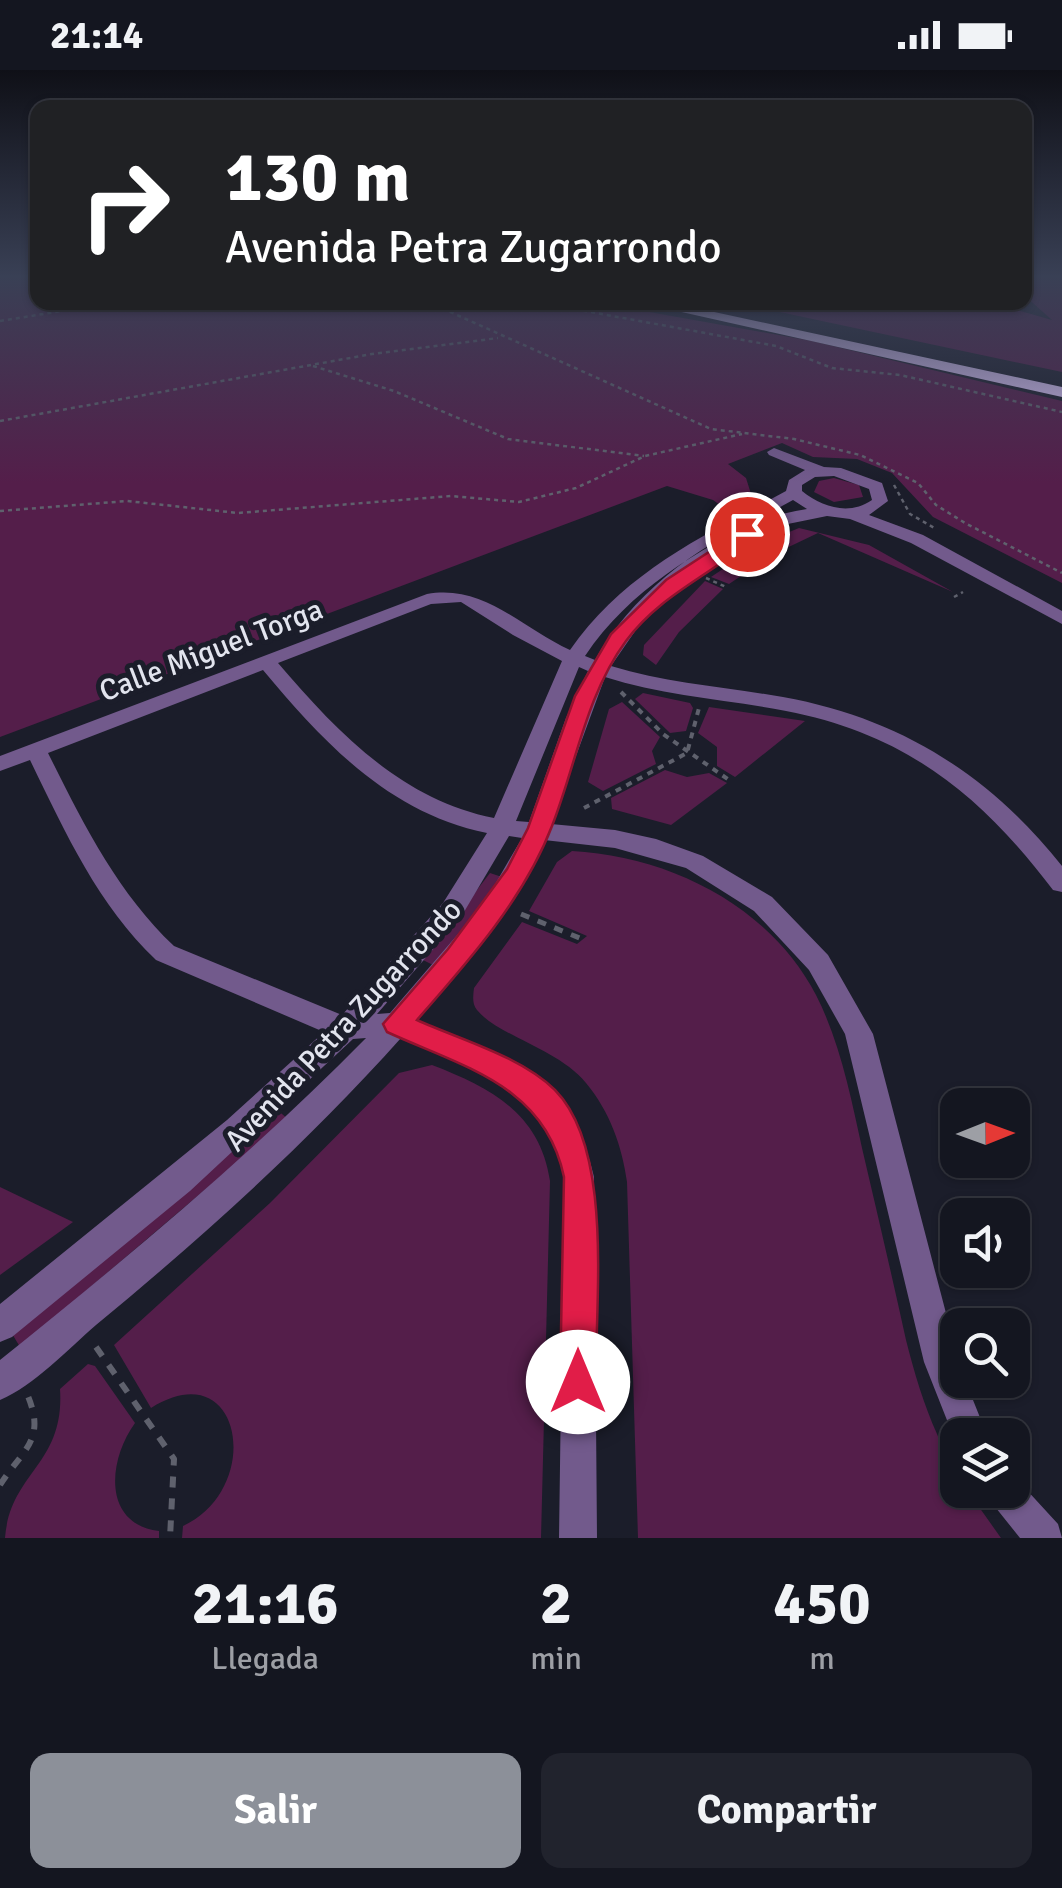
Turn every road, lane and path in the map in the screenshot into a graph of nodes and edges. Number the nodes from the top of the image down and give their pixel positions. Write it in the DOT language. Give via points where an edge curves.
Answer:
graph roads {
  1 [pos="447,346"];
  2 [pos="518,346"];
  3 [pos="773,346"];
  4 [pos="846,346"];
  5 [pos="911,346"];
  6 [pos="308,365"];
  7 [pos="1062,378"];
  8 [pos="1062,392"];
  9 [pos="1062,412"];
  10 [pos="0,420"];
  11 [pos="742,434"];
  12 [pos="646,456"];
  13 [pos="820,471"];
  14 [pos="796,486"];
  15 [pos="880,501"];
  16 [pos="0,512"];
  17 [pos="838,512"];
  18 [pos="1062,573"];
  19 [pos="706,578"];
  20 [pos="726,587"];
  21 [pos="963,592"];
  22 [pos="954,597"];
  23 [pos="1062,606"];
  24 [pos="1062,618"];
  25 [pos="266,661"];
  26 [pos="586,663"];
  27 [pos="619,690"];
  28 [pos="700,704"];
  29 [pos="36,750"];
  30 [pos="687,753"];
  31 [pos="0,764"];
  32 [pos="729,780"];
  33 [pos="584,808"];
  34 [pos="540,828"];
  35 [pos="504,829"];
  36 [pos="1062,883"];
  37 [pos="521,914"];
  38 [pos="582,939"];
  39 [pos="397,1024"];
  40 [pos="344,1028"];
  41 [pos="0,1326"];
  42 [pos="96,1347"];
  43 [pos="10,1381"];
  44 [pos="962,1418"];
  45 [pos="0,1485"];
  46 [pos="1019,1508"];
  47 [pos="170,1538"];
  48 [pos="578,1538"];
  49 [pos="1044,1538"];
  1 -- 6 [label="path"];
  2 -- 11 [label="path" via="711,430"];
  3 -- 9 [label="path" via="832,368 900,375"];
  4 -- 8 [label="highway"];
  5 -- 7 [label="highway"];
  6 -- 10 [label="path"];
  6 -- 12 [label="path" via="394,390 508,439"];
  11 -- 12 [label="path"];
  11 -- 18 [label="path" via="860,455 903,474 964,524"];
  12 -- 16 [label="path" via="576,488 519,502 451,496 238,513 128,500"];
  13 -- 14 [label="street, Avenida Petra Zugarrondo"];
  13 -- 14 [label="street" via="769,454"];
  13 -- 15 [label="street" via="866,479"];
  14 -- 17 [label="street" via="806,504"];
  14 -- 26 [label="street, Avenida Petra Zugarrondo" via="665,562 610,611"];
  15 -- 17 [label="street, Avenida Petra Zugarrondo"];
  15 -- 23 [label="street" via="927,534"];
  17 -- 24 [label="street" via="917,539"];
  17 -- 26 [label="street, Avenida Petra Zugarrondo" via="786,517 720,550"];
  19 -- 20 [label="path"];
  21 -- 22 [label="path"];
  25 -- 26 [label="street, Calle Miguel Torga" via="444,596 468,598"];
  25 -- 29 [label="street, Calle Miguel Torga"];
  25 -- 35 [label="street" via="376,776 456,816"];
  26 -- 34 [label="street, Avenida Petra Zugarrondo"];
  26 -- 35 [label="street, Avenida Petra Zugarrondo" via="542,724"];
  26 -- 36 [label="street" via="714,695 814,710 910,744 997,804"];
  27 -- 30 [label="path"];
  28 -- 30 [label="path"];
  29 -- 31 [label="street, Calle Miguel Torga"];
  29 -- 40 [label="street" via="145,937 186,966"];
  30 -- 32 [label="path"];
  30 -- 33 [label="path"];
  34 -- 35 [label="street"];
  34 -- 39 [label="street, Avenida Petra Zugarrondo" via="503,896"];
  34 -- 44 [label="street" via="663,850 729,880 782,918 835,984 871,1076 941,1362"];
  35 -- 40 [label="street, Avenida Petra Zugarrondo" via="452,910"];
  37 -- 38 [label="path"];
  39 -- 40 [label="street"];
  39 -- 43 [label="street, Avenida Petra Zugarrondo" via="261,1164"];
  39 -- 48 [label="street" via="515,1078 545,1100 571,1140 579,1177"];
  40 -- 41 [label="street, Avenida Petra Zugarrondo" via="204,1160"];
  42 -- 47 [label="path" via="174,1459"];
  43 -- 45 [label="path" via="37,1413 38,1428 29,1451"];
  46 -- 49 [label="street"];
}
